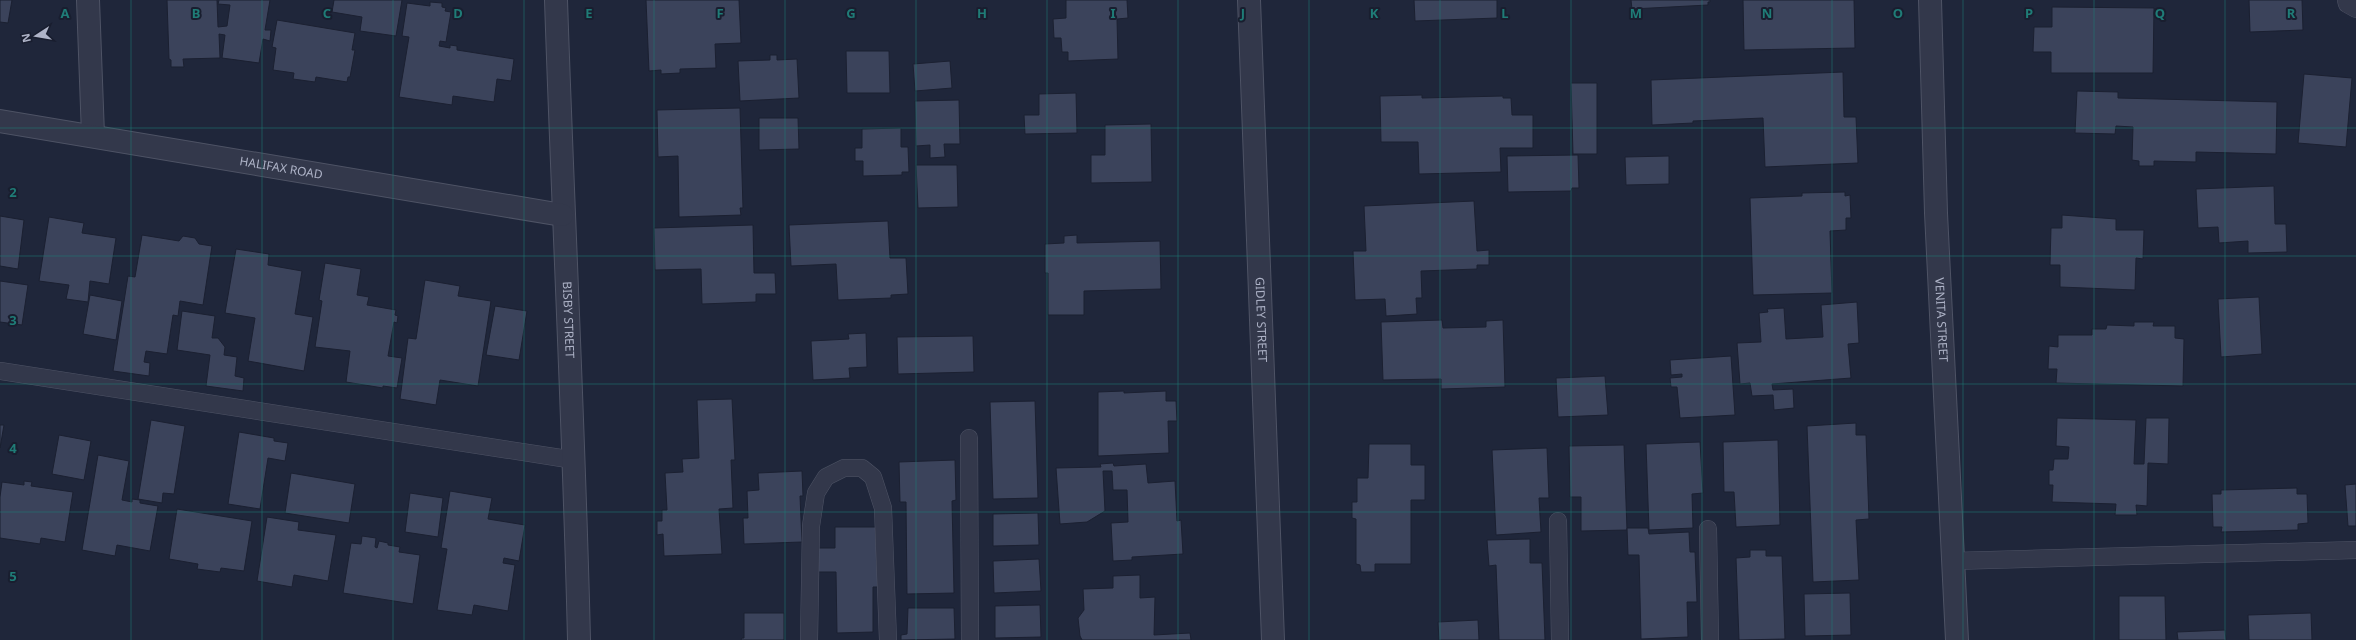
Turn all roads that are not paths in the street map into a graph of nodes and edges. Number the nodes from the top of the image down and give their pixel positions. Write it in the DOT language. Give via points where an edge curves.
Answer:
graph roads {
  1 [pos="88,0"];
  2 [pos="556,0"];
  3 [pos="1249,0"];
  4 [pos="1930,0"];
  5 [pos="2346,0"];
  6 [pos="2356,9"];
  7 [pos="0,121"];
  8 [pos="93,135"];
  9 [pos="562,215"];
  10 [pos="0,371"];
  11 [pos="969,438"];
  12 [pos="574,460"];
  13 [pos="1558,522"];
  14 [pos="1708,529"];
  15 [pos="2356,550"];
  16 [pos="1953,561"];
  17 [pos="579,640"];
  18 [pos="809,640"];
  19 [pos="888,640"];
  20 [pos="970,640"];
  21 [pos="1273,640"];
  22 [pos="1560,640"];
  23 [pos="1710,640"];
  24 [pos="1957,640"];
  1 -- 8 [label="street"];
  2 -- 9 [label="street, BISBY STREET"];
  3 -- 21 [label="street, GIDLEY STREET"];
  4 -- 16 [label="street, VENITA STREET" via="1936,213"];
  5 -- 6 [label="lane" via="2347,4"];
  7 -- 8 [label="street, HALIFAX ROAD"];
  8 -- 9 [label="street, HALIFAX ROAD"];
  9 -- 12 [label="street, BISBY STREET"];
  10 -- 12 [label="lane"];
  11 -- 20 [label="lane"];
  12 -- 17 [label="street, BISBY STREET"];
  13 -- 22 [label="lane"];
  14 -- 23 [label="lane"];
  15 -- 16 [label="lane"];
  16 -- 24 [label="street, VENITA STREET"];
  18 -- 19 [label="lane" via="811,526 816,493 826,477 844,468 862,468 872,477 883,508"];
}
